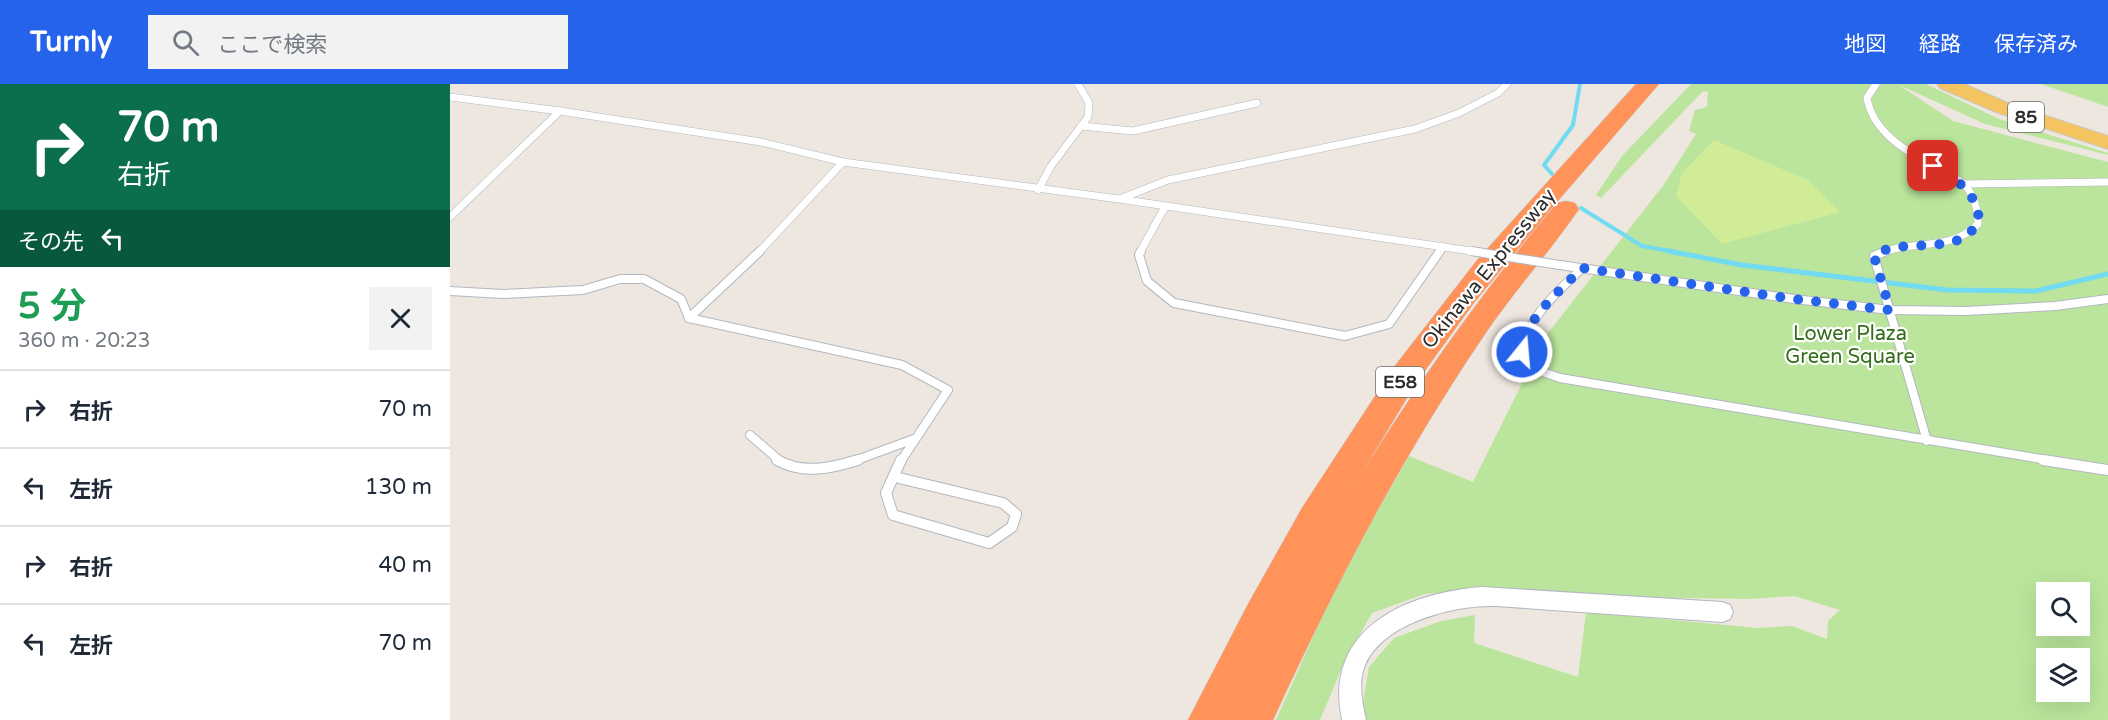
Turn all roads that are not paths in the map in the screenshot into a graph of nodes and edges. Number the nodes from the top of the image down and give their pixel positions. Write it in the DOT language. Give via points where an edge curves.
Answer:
graph roads {
  1 [pos="1078,84"];
  2 [pos="1507,84"];
  3 [pos="1648,84"];
  4 [pos="1673,84"];
  5 [pos="1875,84"];
  6 [pos="1947,84"];
  7 [pos="1970,84"];
  8 [pos="450,97"];
  9 [pos="1257,103"];
  10 [pos="560,111"];
  11 [pos="1081,126"];
  12 [pos="2108,134"];
  13 [pos="2108,143"];
  14 [pos="843,162"];
  15 [pos="2108,182"];
  16 [pos="1964,184"];
  17 [pos="1038,190"];
  18 [pos="1119,199"];
  19 [pos="1165,207"];
  20 [pos="450,217"];
  21 [pos="1443,247"];
  22 [pos="1582,268"];
  23 [pos="450,291"];
  24 [pos="2108,299"];
  25 [pos="1890,310"];
  26 [pos="689,318"];
  27 [pos="750,435"];
  28 [pos="915,439"];
  29 [pos="1928,441"];
  30 [pos="2108,470"];
  31 [pos="899,478"];
  32 [pos="1722,612"];
  33 [pos="1210,720"];
  34 [pos="1251,720"];
  35 [pos="1354,720"];
  1 -- 11 [label="lane" via="1089,103 1088,117"];
  2 -- 18 [label="lane" via="1498,93 1459,113 1415,129 1168,180"];
  3 -- 33 [label="highway, Okinawa Expressway / E58" via="1508,240 1396,388 1305,536"];
  4 -- 34 [label="highway, Okinawa Expressway / E58" via="1533,247 1466,340 1379,473"];
  5 -- 16 [label="lane" via="1868,95 1871,118 1900,147"];
  6 -- 13 [label="main road, 85" via="2003,108"];
  7 -- 12 [label="main road, 85"];
  8 -- 10 [label="lane"];
  9 -- 11 [label="lane" via="1133,131"];
  10 -- 14 [label="lane" via="761,142"];
  10 -- 20 [label="lane"];
  11 -- 17 [label="lane"];
  14 -- 17 [label="lane"];
  14 -- 26 [label="lane" via="745,267"];
  15 -- 16 [label="lane"];
  16 -- 25 [label="lane" via="1979,219 1967,235 1924,247 1880,251 1874,256"];
  17 -- 18 [label="lane"];
  18 -- 19 [label="lane"];
  19 -- 21 [label="lane"];
  19 -- 21 [label="lane" via="1139,255 1147,281 1174,303 1345,336 1389,324"];
  21 -- 22 [label="lane, bridge"];
  22 -- 25 [label="lane"];
  22 -- 29 [label="lane" via="1528,328 1522,340 1522,352 1538,370 1560,378"];
  23 -- 26 [label="lane" via="503,294 583,290 620,279 644,279 681,299"];
  24 -- 25 [label="lane" via="1966,311"];
  25 -- 29 [label="lane"];
  26 -- 28 [label="lane" via="902,365 948,390"];
  27 -- 28 [label="lane" via="787,465 825,470"];
  28 -- 31 [label="lane" via="886,493 892,515 989,543 1012,527 1016,514 1003,503"];
  29 -- 30 [label="lane"];
  32 -- 35 [label="street" via="1475,596 1423,608 1386,626 1361,650 1350,678"];
}
